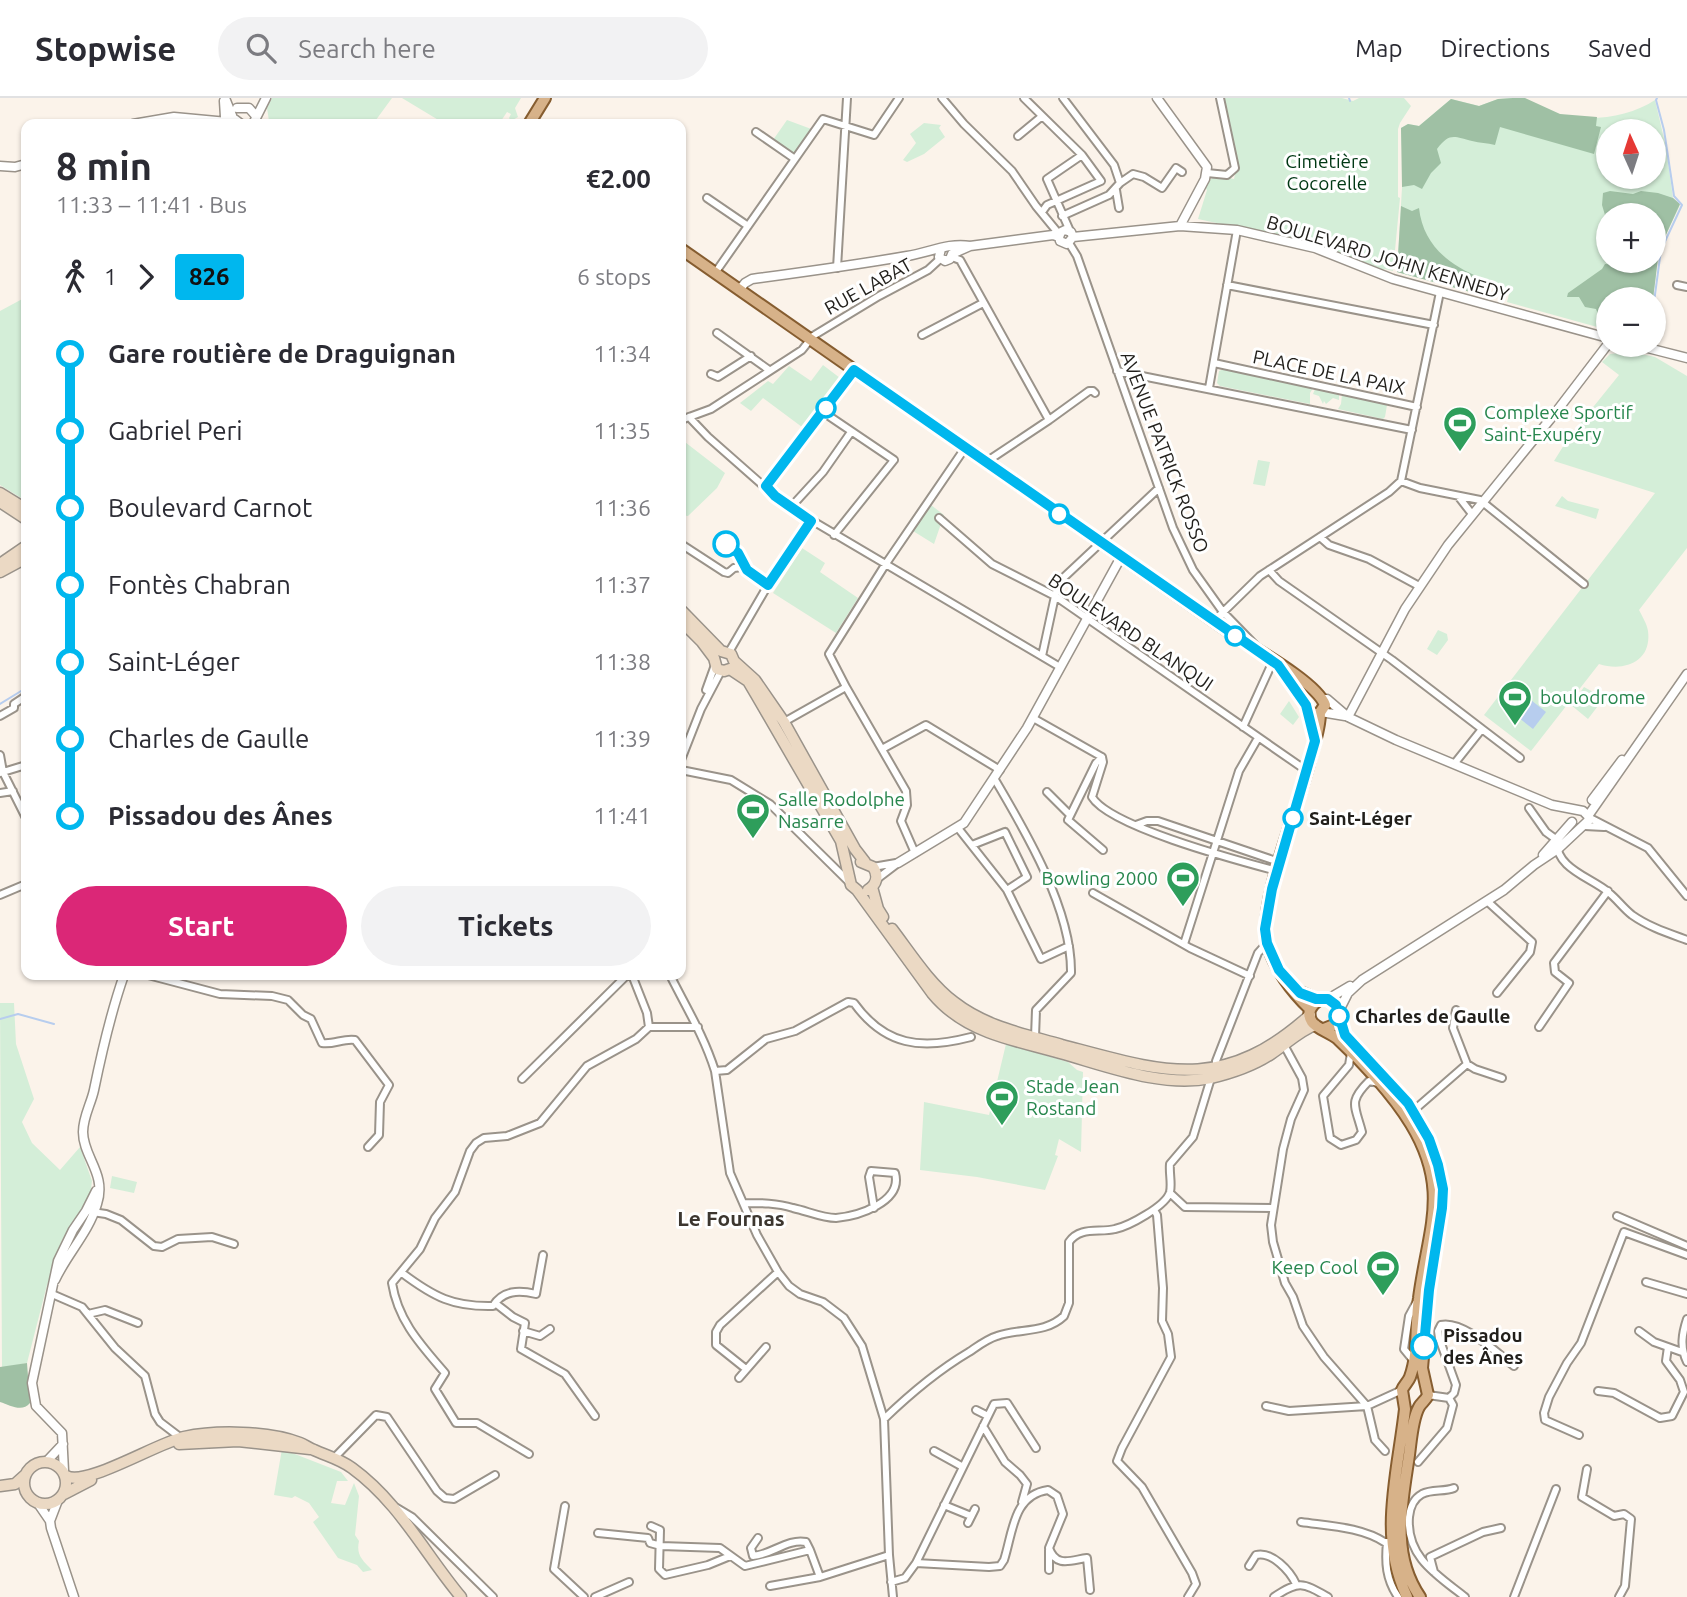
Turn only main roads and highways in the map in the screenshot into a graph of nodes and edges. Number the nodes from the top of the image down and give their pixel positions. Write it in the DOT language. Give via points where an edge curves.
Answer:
graph roads {
  1 [pos="545,98"];
  2 [pos="532,119"];
  3 [pos="686,253"];
  4 [pos="0,493"];
  5 [pos="0,502"];
  6 [pos="21,506"];
  7 [pos="21,516"];
  8 [pos="21,549"];
  9 [pos="21,561"];
  10 [pos="0,564"];
  11 [pos="0,572"];
  12 [pos="686,616"];
  13 [pos="686,626"];
  14 [pos="1271,660"];
  15 [pos="723,661"];
  16 [pos="1321,698"];
  17 [pos="1307,708"];
  18 [pos="1321,713"];
  19 [pos="1315,741"];
  20 [pos="869,864"];
  21 [pos="849,870"];
  22 [pos="874,883"];
  23 [pos="853,886"];
  24 [pos="1287,981"];
  25 [pos="1323,1000"];
  26 [pos="1339,1014"];
  27 [pos="1315,1019"];
  28 [pos="1213,1073"];
  29 [pos="1409,1380"];
  30 [pos="1425,1382"];
  31 [pos="1403,1395"];
  32 [pos="1419,1405"];
  33 [pos="230,1438"];
  34 [pos="150,1449"];
  35 [pos="103,1472"];
  36 [pos="65,1473"];
  37 [pos="25,1475"];
  38 [pos="0,1486"];
  39 [pos="61,1497"];
  40 [pos="459,1597"];
  41 [pos="1407,1597"];
  42 [pos="1420,1597"];
  1 -- 2 [label="main road"];
  3 -- 14 [label="main road" via="1121,557 1218,617"];
  4 -- 6 [label="main road"];
  5 -- 7 [label="main road"];
  8 -- 10 [label="main road"];
  9 -- 11 [label="main road"];
  12 -- 15 [label="main road"];
  13 -- 15 [label="main road"];
  14 -- 16 [label="main road"];
  14 -- 17 [label="main road"];
  15 -- 20 [label="main road" via="755,680 851,842"];
  15 -- 21 [label="main road" via="748,681 776,726 841,841"];
  16 -- 17 [label="main road" via="1310,697"];
  16 -- 18 [label="main road"];
  17 -- 18 [label="main road" via="1313,714"];
  17 -- 19 [label="main road"];
  18 -- 19 [label="main road"];
  19 -- 24 [label="main road" via="1267,918 1267,943"];
  20 -- 21 [label="main road" via="856,864"];
  20 -- 22 [label="main road"];
  21 -- 23 [label="main road"];
  22 -- 23 [label="main road" via="862,891"];
  22 -- 28 [label="main road" via="882,915 946,996 984,1021 1159,1069"];
  23 -- 28 [label="main road" via="932,993 950,1011 987,1032 1159,1078"];
  24 -- 25 [label="main road" via="1300,993"];
  24 -- 27 [label="main road"];
  25 -- 26 [label="main road" via="1334,1002"];
  25 -- 27 [label="main road"];
  26 -- 27 [label="main road" via="1334,1025"];
  26 -- 30 [label="main road" via="1345,1035 1413,1111 1438,1165 1443,1189 1426,1316"];
  27 -- 28 [label="main road"];
  27 -- 28 [label="main road" via="1284,1045 1245,1067"];
  27 -- 29 [label="main road" via="1403,1111 1431,1167 1434,1207"];
  29 -- 30 [label="main road"];
  29 -- 31 [label="main road"];
  30 -- 32 [label="main road" via="1429,1395"];
  31 -- 32 [label="main road"];
  31 -- 41 [label="main road" via="1390,1530 1395,1567"];
  32 -- 42 [label="main road" via="1399,1528 1404,1564"];
  33 -- 34 [label="main road"];
  33 -- 34 [label="main road" via="201,1434"];
  33 -- 40 [label="main road" via="268,1435 298,1442 359,1473 393,1505"];
  34 -- 35 [label="main road"];
  35 -- 36 [label="main road" via="80,1479"];
  35 -- 39 [label="main road"];
  36 -- 37 [label="main road" via="47,1461 35,1464"];
  36 -- 39 [label="main road"];
  37 -- 38 [label="main road" via="15,1484"];
  37 -- 39 [label="main road" via="25,1489 37,1503"];
}
